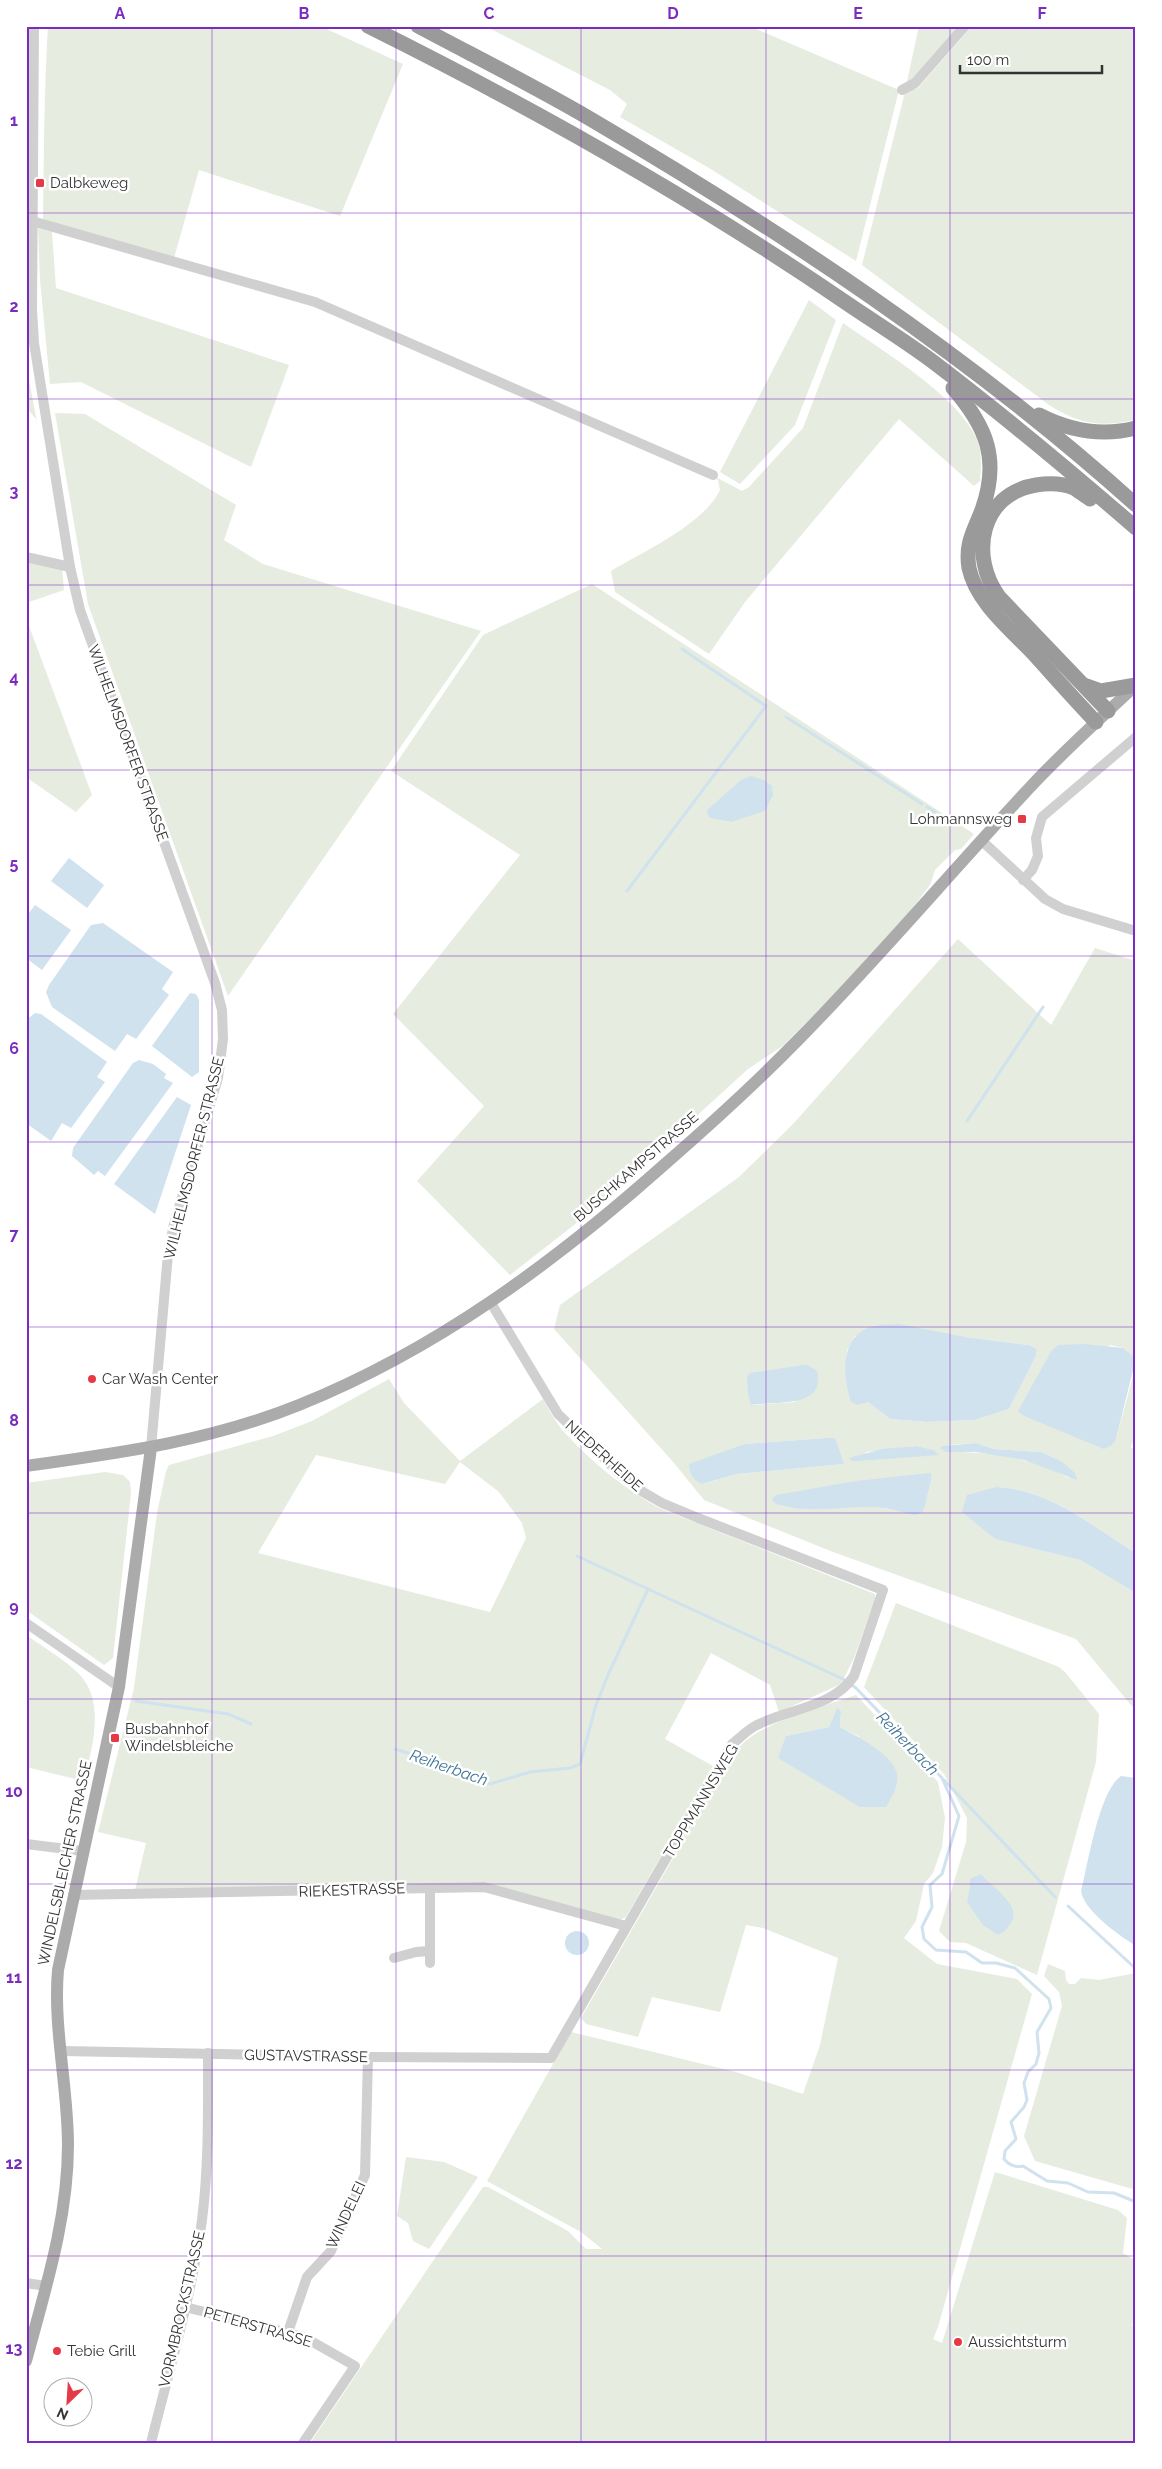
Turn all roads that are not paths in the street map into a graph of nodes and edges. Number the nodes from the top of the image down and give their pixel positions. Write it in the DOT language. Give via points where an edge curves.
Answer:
graph roads {
  1 [pos="34,26"];
  2 [pos="368,26"];
  3 [pos="418,26"];
  4 [pos="965,26"];
  5 [pos="902,90"];
  6 [pos="29,219"];
  7 [pos="930,360"];
  8 [pos="1012,401"];
  9 [pos="1136,428"];
  10 [pos="713,475"];
  11 [pos="1136,505"];
  12 [pos="1136,528"];
  13 [pos="1136,540"];
  14 [pos="26,557"];
  15 [pos="70,567"];
  16 [pos="1081,684"];
  17 [pos="1136,685"];
  18 [pos="1108,711"];
  19 [pos="1096,722"];
  20 [pos="1136,737"];
  21 [pos="982,841"];
  22 [pos="1023,880"];
  23 [pos="1136,931"];
  24 [pos="491,1303"];
  25 [pos="152,1448"];
  26 [pos="26,1466"];
  27 [pos="883,1590"];
  28 [pos="26,1623"];
  29 [pos="119,1687"];
  30 [pos="26,1844"];
  31 [pos="82,1852"];
  32 [pos="430,1888"];
  33 [pos="73,1895"];
  34 [pos="626,1926"];
  35 [pos="430,1951"];
  36 [pos="394,1958"];
  37 [pos="430,1963"];
  38 [pos="62,2051"];
  39 [pos="208,2053"];
  40 [pos="368,2057"];
  41 [pos="551,2058"];
  42 [pos="26,2283"];
  43 [pos="46,2286"];
  44 [pos="185,2307"];
  45 [pos="288,2332"];
  46 [pos="26,2361"];
  47 [pos="151,2443"];
  48 [pos="303,2443"];
  1 -- 6 [label="street, WILHELMSDORFER STRASSE"];
  2 -- 7 [label="highway" via="679,194 799,270"];
  3 -- 8 [label="highway" via="585,116 695,183 872,298"];
  4 -- 5 [label="street" via="915,83"];
  6 -- 10 [label="street" via="315,302"];
  6 -- 15 [label="street, WILHELMSDORFER STRASSE" via="34,343"];
  7 -- 12 [label="highway" via="1040,446"];
  7 -- 19 [label="highway" via="967,402 987,443 988,489 968,549 969,568 976,586 991,608"];
  8 -- 9 [label="highway" via="1063,426 1087,432 1119,432"];
  8 -- 11 [label="highway"];
  13 -- 16 [label="highway" via="1097,504 1074,488 1054,484 1032,486 1008,497 990,516 984,530 981,557 989,584"];
  14 -- 15 [label="street"];
  15 -- 25 [label="street, WILHELMSDORFER STRASSE" via="80,610 216,983 222,1010 223,1039 218,1078 168,1254"];
  16 -- 17 [label="highway" via="1101,691"];
  16 -- 18 [label="highway"];
  17 -- 18 [label="main road, BUSCHKAMPSTRASSE"];
  18 -- 19 [label="main road, BUSCHKAMPSTRASSE"];
  19 -- 21 [label="main road, BUSCHKAMPSTRASSE"];
  20 -- 22 [label="street" via="1042,817 1036,838 1038,856"];
  21 -- 22 [label="street"];
  21 -- 24 [label="main road, BUSCHKAMPSTRASSE" via="799,1040 706,1128 560,1253"];
  22 -- 23 [label="street" via="1044,899 1063,909"];
  24 -- 25 [label="main road, BUSCHKAMPSTRASSE" via="406,1354 314,1399 228,1429"];
  24 -- 27 [label="street, NIEDERHEIDE" via="558,1414 620,1474 644,1492 698,1518"];
  25 -- 26 [label="main road, BUSCHKAMPSTRASSE"];
  25 -- 29 [label="main road, WINDELSBLEICHER STRASSE"];
  27 -- 34 [label="street, TOPPMANNSWEG" via="848,1686 835,1695 756,1725 732,1744"];
  28 -- 29 [label="street"];
  29 -- 31 [label="main road, WINDELSBLEICHER STRASSE"];
  30 -- 31 [label="street"];
  31 -- 33 [label="main road, WINDELSBLEICHER STRASSE"];
  32 -- 33 [label="street, RIEKESTRASSE"];
  32 -- 34 [label="street, RIEKESTRASSE" via="484,1887"];
  32 -- 35 [label="street"];
  33 -- 38 [label="main road, WINDELSBLEICHER STRASSE" via="57,1979"];
  34 -- 41 [label="street, TOPPMANNSWEG"];
  35 -- 36 [label="street"];
  35 -- 37 [label="street"];
  38 -- 39 [label="street, GUSTAVSTRASSE"];
  38 -- 43 [label="main road, WINDELSBLEICHER STRASSE" via="67,2164 59,2230"];
  39 -- 40 [label="street, GUSTAVSTRASSE"];
  39 -- 44 [label="street, VORMBROCKSTRASSE" via="204,2203"];
  40 -- 41 [label="street, GUSTAVSTRASSE"];
  40 -- 45 [label="street, WINDELEI" via="366,2175 331,2251 303,2283"];
  42 -- 43 [label="street"];
  43 -- 46 [label="main road, WINDELSBLEICHER STRASSE"];
  44 -- 45 [label="street, PETERSTRASSE"];
  44 -- 47 [label="street, VORMBROCKSTRASSE"];
  45 -- 48 [label="street, PETERSTRASSE" via="317,2343 355,2366"];
}
